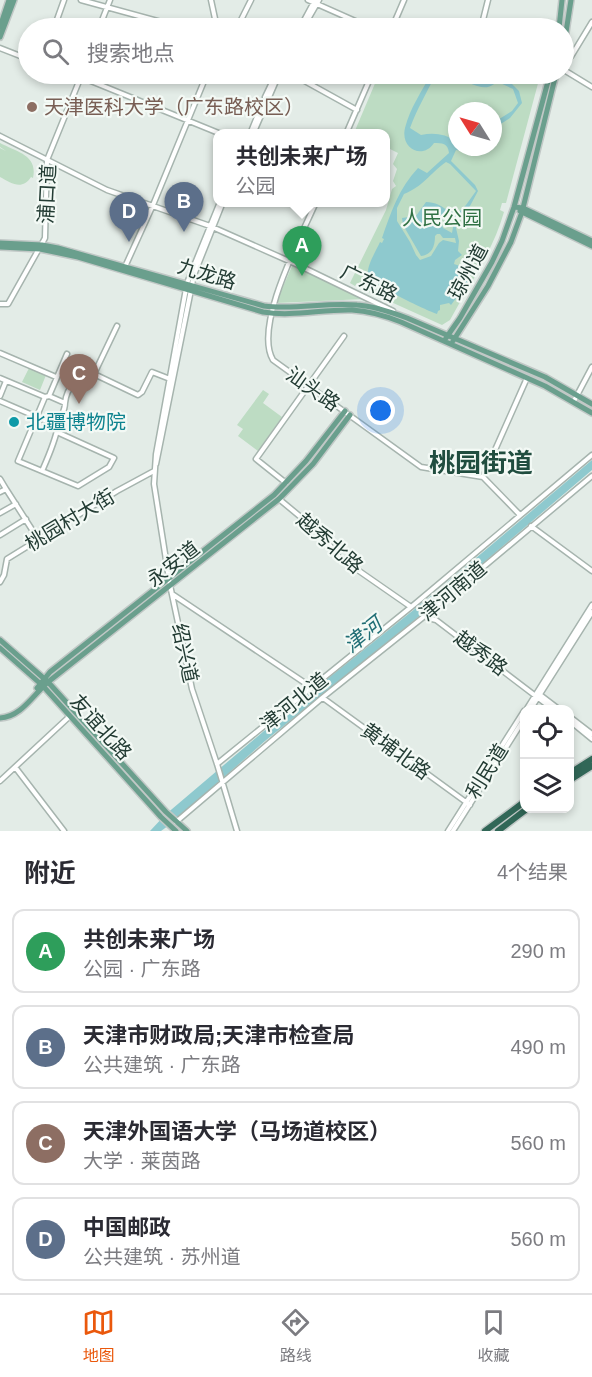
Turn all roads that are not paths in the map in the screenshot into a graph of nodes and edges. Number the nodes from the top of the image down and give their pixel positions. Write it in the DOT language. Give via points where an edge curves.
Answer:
graph roads {
  1 [pos="9,0"];
  2 [pos="14,0"];
  3 [pos="64,0"];
  4 [pos="81,0"];
  5 [pos="110,0"];
  6 [pos="211,0"];
  7 [pos="251,0"];
  8 [pos="308,0"];
  9 [pos="404,0"];
  10 [pos="489,0"];
  11 [pos="562,0"];
  12 [pos="570,0"];
  13 [pos="316,2"];
  14 [pos="108,8"];
  15 [pos="58,18"];
  16 [pos="104,18"];
  17 [pos="146,18"];
  18 [pos="215,18"];
  19 [pos="242,18"];
  20 [pos="307,18"];
  21 [pos="350,18"];
  22 [pos="396,18"];
  23 [pos="484,18"];
  24 [pos="560,18"];
  25 [pos="568,18"];
  26 [pos="592,22"];
  27 [pos="0,27"];
  28 [pos="0,37"];
  29 [pos="0,48"];
  30 [pos="574,53"];
  31 [pos="18,55"];
  32 [pos="574,76"];
  33 [pos="78,84"];
  34 [pos="98,84"];
  35 [pos="203,84"];
  36 [pos="274,84"];
  37 [pos="310,84"];
  38 [pos="368,84"];
  39 [pos="547,84"];
  40 [pos="554,84"];
  41 [pos="592,87"];
  42 [pos="357,110"];
  43 [pos="189,121"];
  44 [pos="253,129"];
  45 [pos="348,129"];
  46 [pos="213,131"];
  47 [pos="0,136"];
  48 [pos="47,160"];
  49 [pos="153,205"];
  50 [pos="219,207"];
  51 [pos="314,207"];
  52 [pos="514,207"];
  53 [pos="522,210"];
  54 [pos="211,227"];
  55 [pos="592,241"];
  56 [pos="0,245"];
  57 [pos="592,246"];
  58 [pos="41,247"];
  59 [pos="290,261"];
  60 [pos="124,268"];
  61 [pos="189,287"];
  62 [pos="0,304"];
  63 [pos="271,310"];
  64 [pos="407,318"];
  65 [pos="401,322"];
  66 [pos="117,326"];
  67 [pos="344,336"];
  68 [pos="449,336"];
  69 [pos="455,339"];
  70 [pos="442,341"];
  71 [pos="450,344"];
  72 [pos="0,352"];
  73 [pos="67,354"];
  74 [pos="592,367"];
  75 [pos="93,374"];
  76 [pos="56,377"];
  77 [pos="0,378"];
  78 [pos="527,378"];
  79 [pos="170,380"];
  80 [pos="6,381"];
  81 [pos="308,386"];
  82 [pos="579,395"];
  83 [pos="0,396"];
  84 [pos="47,397"];
  85 [pos="0,401"];
  86 [pos="574,402"];
  87 [pos="64,403"];
  88 [pos="592,404"];
  89 [pos="347,413"];
  90 [pos="592,413"];
  91 [pos="37,417"];
  92 [pos="58,426"];
  93 [pos="59,433"];
  94 [pos="592,455"];
  95 [pos="42,471"];
  96 [pos="154,471"];
  97 [pos="592,476"];
  98 [pos="483,477"];
  99 [pos="0,479"];
  100 [pos="286,483"];
  101 [pos="6,489"];
  102 [pos="0,492"];
  103 [pos="279,499"];
  104 [pos="16,504"];
  105 [pos="0,513"];
  106 [pos="520,515"];
  107 [pos="26,519"];
  108 [pos="531,526"];
  109 [pos="0,535"];
  110 [pos="38,539"];
  111 [pos="2,568"];
  112 [pos="592,571"];
  113 [pos="169,578"];
  114 [pos="0,582"];
  115 [pos="170,585"];
  116 [pos="171,593"];
  117 [pos="592,604"];
  118 [pos="411,607"];
  119 [pos="592,612"];
  120 [pos="425,614"];
  121 [pos="0,640"];
  122 [pos="0,648"];
  123 [pos="44,682"];
  124 [pos="311,687"];
  125 [pos="538,695"];
  126 [pos="322,698"];
  127 [pos="529,705"];
  128 [pos="533,705"];
  129 [pos="549,705"];
  130 [pos="553,705"];
  131 [pos="71,716"];
  132 [pos="0,717"];
  133 [pos="520,718"];
  134 [pos="574,720"];
  135 [pos="574,725"];
  136 [pos="520,726"];
  137 [pos="592,734"];
  138 [pos="592,739"];
  139 [pos="592,759"];
  140 [pos="218,766"];
  141 [pos="592,766"];
  142 [pos="15,767"];
  143 [pos="574,770"];
  144 [pos="574,777"];
  145 [pos="0,780"];
  146 [pos="223,784"];
  147 [pos="469,804"];
  148 [pos="520,806"];
  149 [pos="522,813"];
  150 [pos="498,821"];
  151 [pos="174,824"];
  152 [pos="503,829"];
  153 [pos="64,831"];
  154 [pos="166,831"];
  155 [pos="176,831"];
  156 [pos="187,831"];
  157 [pos="237,831"];
  158 [pos="448,831"];
  159 [pos="453,831"];
  160 [pos="485,831"];
  1 -- 27 [label="main road"];
  2 -- 28 [label="main road"];
  3 -- 15 [label="street"];
  4 -- 14 [label="street"];
  5 -- 14 [label="street"];
  6 -- 18 [label="street"];
  7 -- 19 [label="street"];
  8 -- 13 [label="street"];
  9 -- 22 [label="street"];
  10 -- 23 [label="street"];
  11 -- 24 [label="main road"];
  12 -- 25 [label="main road"];
  13 -- 20 [label="street"];
  13 -- 21 [label="street"];
  14 -- 16 [label="street"];
  14 -- 17 [label="street"];
  26 -- 30 [label="street"];
  29 -- 31 [label="street"];
  32 -- 41 [label="street"];
  33 -- 48 [label="street, 浦口道"];
  34 -- 43 [label="street"];
  35 -- 43 [label="street"];
  36 -- 44 [label="street"];
  37 -- 42 [label="street"];
  38 -- 42 [label="street"];
  39 -- 52 [label="main road, 琼州道"];
  40 -- 53 [label="main road, 琼州道"];
  42 -- 45 [label="street"];
  43 -- 46 [label="street"];
  43 -- 49 [label="street"];
  47 -- 48 [label="street, 广东路"];
  48 -- 49 [label="street, 广东路" via="107,190"];
  48 -- 58 [label="street, 浦口道" via="45,238"];
  49 -- 54 [label="street, 广东路"];
  49 -- 60 [label="street"];
  50 -- 54 [label="street, 绍兴道"];
  51 -- 59 [label="street"];
  52 -- 53 [label="main road"];
  52 -- 68 [label="main road, 琼州道" via="492,262"];
  53 -- 55 [label="main road"];
  53 -- 57 [label="main road"];
  53 -- 69 [label="main road, 琼州道" via="505,255"];
  54 -- 59 [label="street, 广东路"];
  54 -- 61 [label="street, 绍兴道"];
  56 -- 58 [label="main road, 九龙路"];
  58 -- 60 [label="main road, 九龙路"];
  58 -- 62 [label="street, 浦口道" via="8,304"];
  59 -- 63 [label="street"];
  59 -- 64 [label="street, 广东路"];
  60 -- 61 [label="main road, 九龙路"];
  61 -- 63 [label="main road, 九龙路"];
  61 -- 79 [label="street, 绍兴道"];
  61 -- 96 [label="street, 绍兴道"];
  63 -- 64 [label="main road, 九龙路" via="357,305"];
  63 -- 65 [label="main road, 九龙路" via="353,310"];
  63 -- 81 [label="street, 汕头路" via="269,354 275,363"];
  64 -- 68 [label="main road, 广东路"];
  65 -- 70 [label="main road, 广东路"];
  66 -- 75 [label="street"];
  67 -- 81 [label="street"];
  68 -- 69 [label="main road, 广东路"];
  68 -- 70 [label="main road, 琼州道"];
  69 -- 71 [label="main road"];
  69 -- 82 [label="main road, 广东路"];
  70 -- 71 [label="main road, 广东路"];
  71 -- 78 [label="main road, 广东路"];
  72 -- 76 [label="street"];
  73 -- 76 [label="street"];
  74 -- 82 [label="street"];
  75 -- 79 [label="street" via="138,395 152,372"];
  75 -- 87 [label="street" via="71,385"];
  76 -- 84 [label="street"];
  77 -- 80 [label="street"];
  78 -- 86 [label="main road, 广东路"];
  78 -- 98 [label="street"];
  79 -- 96 [label="street, 绍兴道"];
  80 -- 83 [label="street"];
  80 -- 84 [label="street"];
  81 -- 89 [label="street, 汕头路"];
  81 -- 100 [label="street" via="256,459"];
  82 -- 86 [label="street"];
  82 -- 88 [label="main road, 广东路"];
  84 -- 87 [label="street"];
  84 -- 91 [label="street"];
  85 -- 91 [label="street"];
  86 -- 90 [label="main road, 广东路"];
  87 -- 92 [label="street"];
  89 -- 98 [label="street, 汕头路" via="421,467"];
  89 -- 100 [label="main road, 永安道"];
  89 -- 103 [label="main road, 永安道" via="313,464"];
  91 -- 92 [label="street"];
  91 -- 95 [label="street" via="18,461"];
  92 -- 93 [label="street"];
  93 -- 95 [label="street"];
  93 -- 95 [label="street" via="114,458 109,467 78,486"];
  94 -- 106 [label="street, 津河北道"];
  96 -- 110 [label="street, 桃园村大街"];
  96 -- 113 [label="street, 绍兴道"];
  97 -- 108 [label="street, 津河南道"];
  98 -- 106 [label="street"];
  99 -- 101 [label="street"];
  100 -- 113 [label="main road, 永安道"];
  101 -- 102 [label="street"];
  101 -- 104 [label="street"];
  103 -- 115 [label="main road, 永安道"];
  103 -- 118 [label="street, 越秀北路" via="320,533 339,556"];
  104 -- 105 [label="street"];
  104 -- 107 [label="street"];
  106 -- 118 [label="street, 津河北道"];
  107 -- 109 [label="street"];
  107 -- 110 [label="street"];
  108 -- 112 [label="street"];
  108 -- 120 [label="street, 津河南道"];
  110 -- 111 [label="street, 桃园村大街" via="7,559"];
  111 -- 114 [label="street, 桃园村大街"];
  113 -- 115 [label="street, 绍兴道"];
  113 -- 123 [label="main road, 永安道"];
  115 -- 116 [label="street, 绍兴道"];
  115 -- 123 [label="main road, 永安道"];
  116 -- 124 [label="street"];
  116 -- 140 [label="street, 绍兴道" via="192,689"];
  117 -- 125 [label="street, 利民道"];
  118 -- 124 [label="street, 津河北道"];
  119 -- 125 [label="street, 利民道"];
  120 -- 125 [label="street, 越秀路"];
  120 -- 126 [label="street, 津河南道"];
  121 -- 123 [label="main road, 友谊北路"];
  122 -- 123 [label="main road, 友谊北路"];
  123 -- 131 [label="main road, 友谊北路"];
  123 -- 132 [label="main road, 永安道" via="18,709"];
  123 -- 151 [label="main road, 友谊北路"];
  124 -- 140 [label="street, 津河北道"];
  125 -- 127 [label="street, 利民道"];
  125 -- 128 [label="street, 利民道"];
  125 -- 129 [label="street, 越秀路"];
  125 -- 130 [label="street, 越秀路"];
  126 -- 146 [label="street, 津河南道"];
  126 -- 147 [label="street, 黄埔北路"];
  131 -- 142 [label="street"];
  131 -- 151 [label="main road, 友谊北路" via="161,817"];
  133 -- 147 [label="street, 利民道"];
  134 -- 137 [label="street"];
  135 -- 138 [label="street"];
  136 -- 147 [label="street, 利民道"];
  139 -- 143 [label="highway"];
  140 -- 146 [label="street, 绍兴道"];
  141 -- 144 [label="highway"];
  142 -- 145 [label="street"];
  142 -- 153 [label="street"];
  146 -- 151 [label="street, 津河南道"];
  146 -- 157 [label="street, 绍兴道"];
  147 -- 158 [label="street, 利民道"];
  147 -- 159 [label="street, 利民道"];
  148 -- 150 [label="highway"];
  149 -- 152 [label="highway"];
  150 -- 152 [label="street"];
  150 -- 160 [label="highway"];
  151 -- 154 [label="street, 津河南道"];
  151 -- 155 [label="main road, 友谊北路"];
  151 -- 156 [label="main road, 友谊北路"];
}
